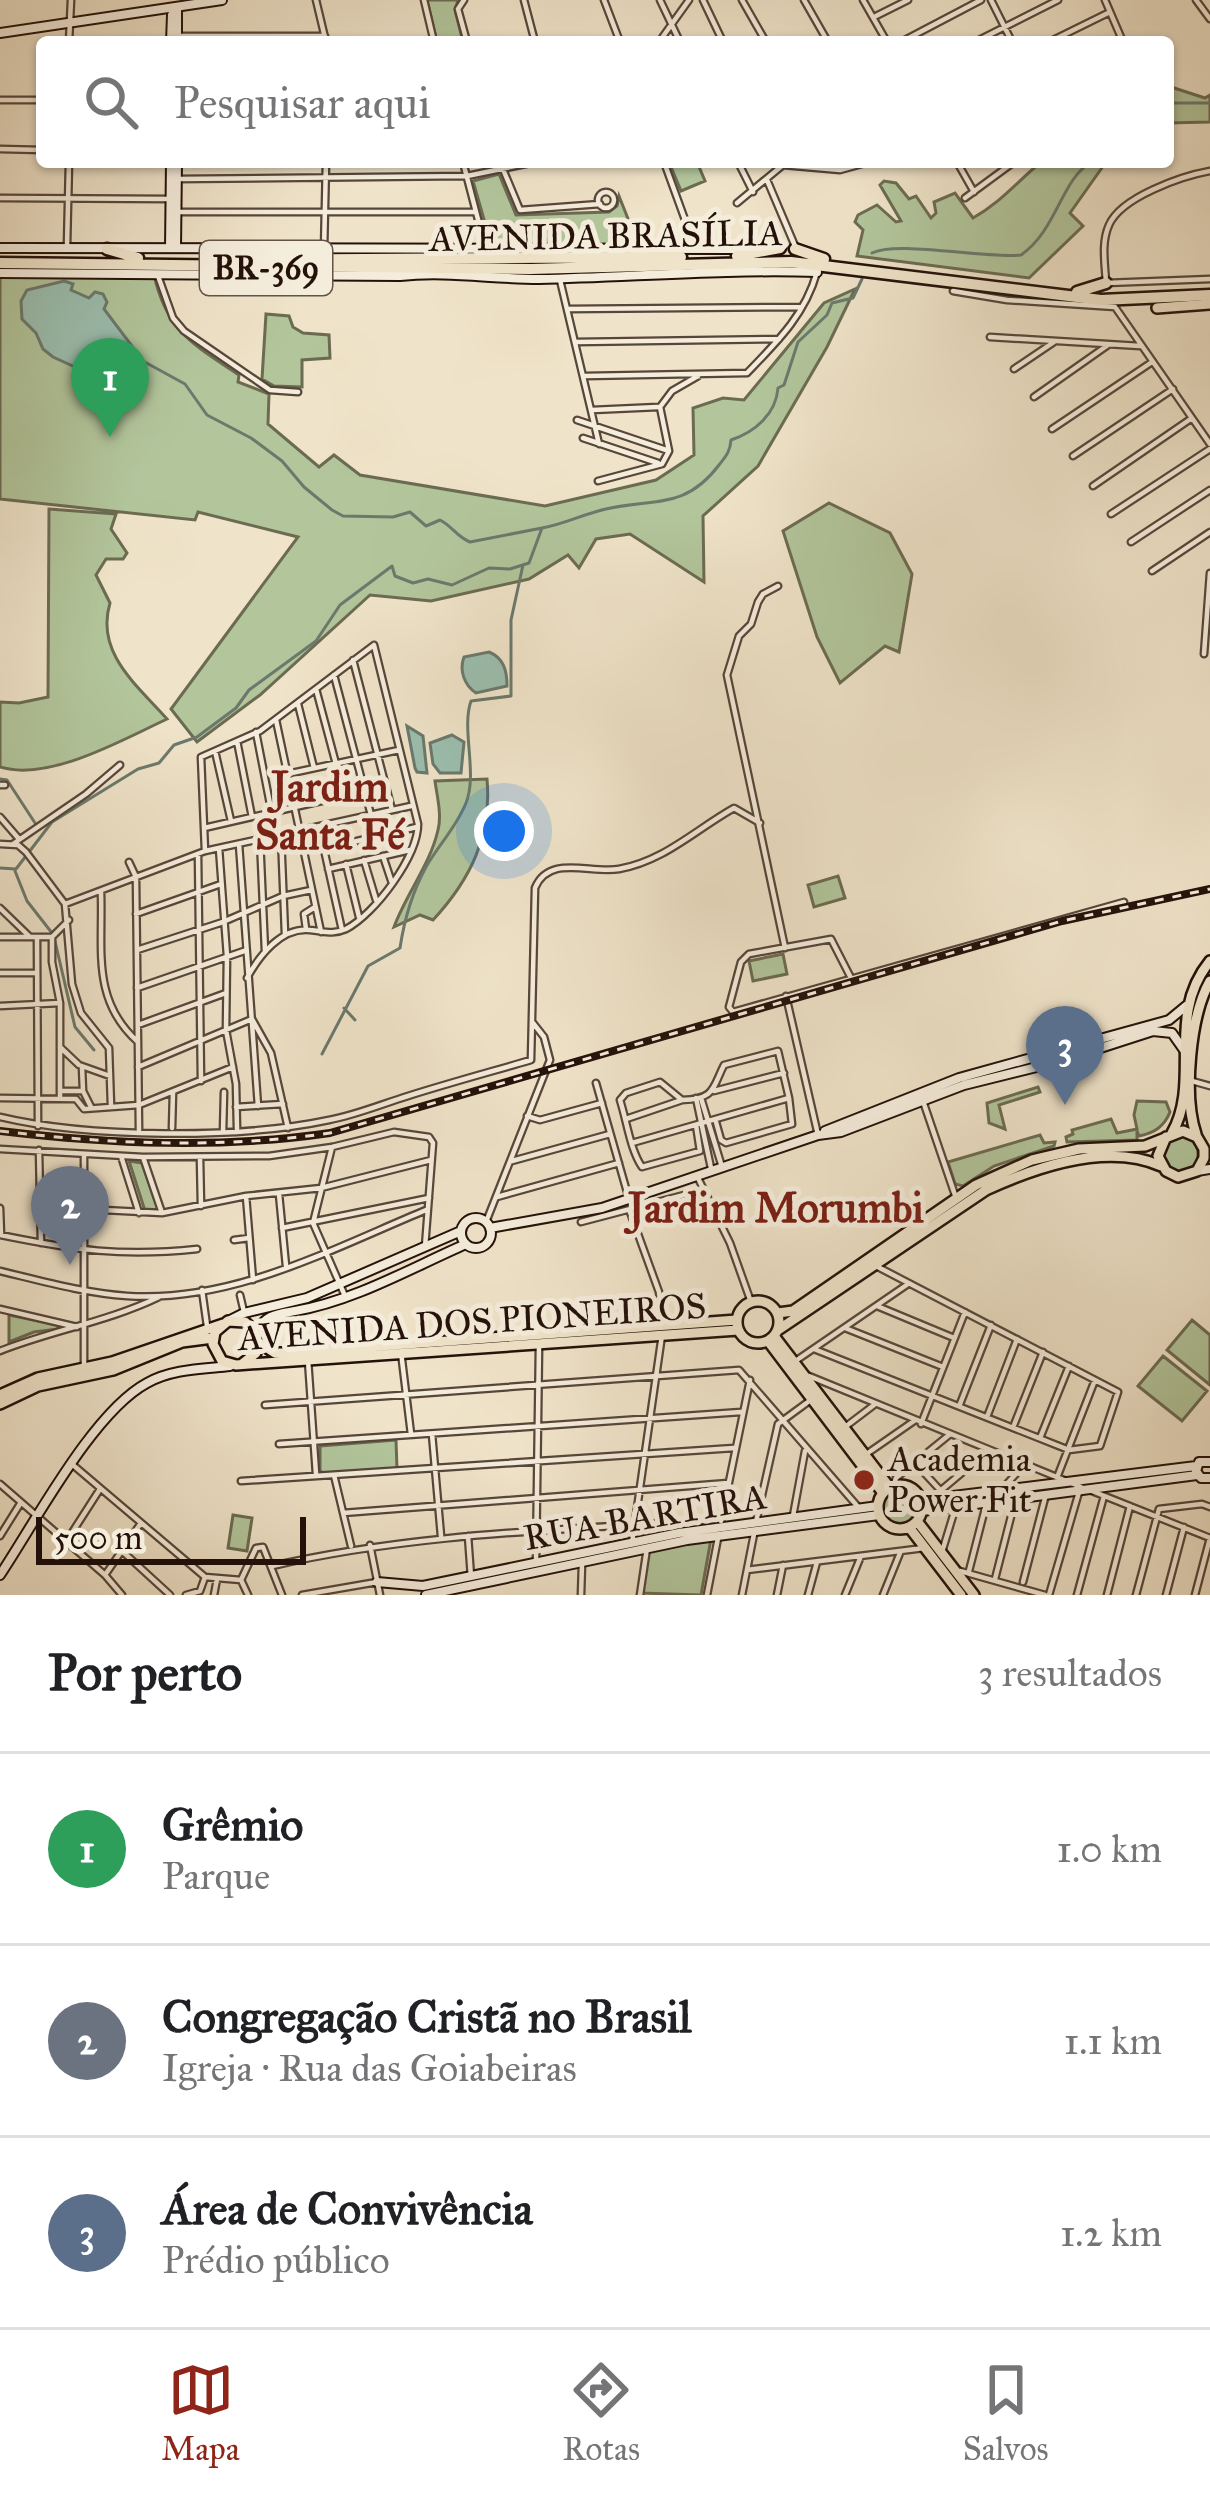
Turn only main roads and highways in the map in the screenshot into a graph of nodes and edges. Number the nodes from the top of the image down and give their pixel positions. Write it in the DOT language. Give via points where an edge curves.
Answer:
graph roads {
  1 [pos="780,248"];
  2 [pos="107,249"];
  3 [pos="795,249"];
  4 [pos="444,254"];
  5 [pos="737,256"];
  6 [pos="574,259"];
  7 [pos="824,259"];
  8 [pos="147,260"];
  9 [pos="0,265"];
  10 [pos="306,267"];
  11 [pos="469,267"];
  12 [pos="852,267"];
  13 [pos="588,268"];
  14 [pos="413,269"];
  15 [pos="817,272"];
  16 [pos="534,274"];
  17 [pos="333,275"];
  18 [pos="500,275"];
  19 [pos="379,276"];
  20 [pos="559,277"];
  21 [pos="1106,283"];
  22 [pos="971,285"];
  23 [pos="1077,292"];
  24 [pos="1210,292"];
  25 [pos="1028,293"];
  26 [pos="1120,303"];
  27 [pos="1210,304"];
  28 [pos="1157,308"];
  29 [pos="1210,961"];
  30 [pos="1210,981"];
  31 [pos="1168,1135"];
  32 [pos="1197,1137"];
  33 [pos="1207,1150"];
  34 [pos="1162,1166"];
  35 [pos="958,1203"];
  36 [pos="778,1313"];
  37 [pos="737,1325"];
  38 [pos="210,1332"];
  39 [pos="773,1336"];
  40 [pos="258,1338"];
  41 [pos="538,1339"];
  42 [pos="239,1365"];
  43 [pos="85,1371"];
  44 [pos="799,1376"];
  45 [pos="818,1392"];
  46 [pos="0,1395"];
  47 [pos="0,1404"];
  48 [pos="888,1489"];
  49 [pos="920,1512"];
  50 [pos="969,1590"];
  1 -- 5 [label="highway"];
  2 -- 8 [label="highway"];
  3 -- 7 [label="highway"];
  4 -- 6 [label="highway, AVENIDA BRASÍLIA / BR-369"];
  4 -- 8 [label="highway, AVENIDA BRASÍLIA / BR-369"];
  4 -- 14 [label="highway"];
  5 -- 6 [label="highway, AVENIDA BRASÍLIA / BR-369"];
  5 -- 7 [label="highway, AVENIDA BRASÍLIA / BR-369"];
  6 -- 16 [label="highway" via="538,264"];
  7 -- 23 [label="highway, AVENIDA BRASÍLIA / BR-369"];
  8 -- 9 [label="highway, AVENIDA BRASÍLIA / BR-369"];
  9 -- 10 [label="highway, AVENIDA BRASÍLIA / BR-369"];
  10 -- 14 [label="highway, AVENIDA BRASÍLIA / BR-369"];
  10 -- 17 [label="highway"];
  11 -- 14 [label="highway, AVENIDA BRASÍLIA / BR-369"];
  11 -- 16 [label="highway, AVENIDA BRASÍLIA / BR-369"];
  11 -- 18 [label="highway"];
  12 -- 13 [label="highway, AVENIDA BRASÍLIA / BR-369"];
  12 -- 15 [label="highway"];
  12 -- 22 [label="highway, AVENIDA BRASÍLIA / BR-369"];
  13 -- 16 [label="highway, AVENIDA BRASÍLIA / BR-369"];
  13 -- 20 [label="highway"];
  14 -- 19 [label="highway"];
  21 -- 23 [label="highway"];
  22 -- 25 [label="highway, AVENIDA BRASÍLIA / BR-369"];
  22 -- 25 [label="highway" via="1002,299"];
  23 -- 24 [label="highway, AVENIDA BRASÍLIA / BR-369"];
  24 -- 26 [label="highway, AVENIDA BRASÍLIA / BR-369"];
  25 -- 26 [label="highway, AVENIDA BRASÍLIA / BR-369"];
  26 -- 28 [label="highway"];
  27 -- 28 [label="main road"];
  29 -- 31 [label="main road" via="1186,1006 1180,1114"];
  30 -- 32 [label="main road" via="1196,1018 1190,1112"];
  31 -- 32 [label="main road"];
  31 -- 34 [label="main road"];
  31 -- 35 [label="main road" via="1145,1146 1032,1160 999,1172"];
  32 -- 33 [label="main road"];
  33 -- 34 [label="main road" via="1197,1171 1178,1177"];
  34 -- 35 [label="main road" via="1125,1157 1053,1165"];
  35 -- 36 [label="main road" via="793,1311"];
  35 -- 39 [label="main road"];
  36 -- 37 [label="main road" via="751,1302"];
  36 -- 39 [label="main road"];
  37 -- 39 [label="main road" via="749,1342"];
  37 -- 41 [label="main road, AVENIDA DOS PIONEIROS"];
  38 -- 40 [label="main road" via="245,1322"];
  38 -- 42 [label="main road" via="217,1356"];
  38 -- 43 [label="main road" via="113,1370"];
  39 -- 44 [label="main road"];
  39 -- 44 [label="main road"];
  40 -- 41 [label="main road, AVENIDA DOS PIONEIROS" via="275,1353"];
  40 -- 42 [label="main road" via="252,1358"];
  41 -- 42 [label="main road, AVENIDA DOS PIONEIROS"];
  43 -- 46 [label="main road" via="38,1378"];
  43 -- 47 [label="main road"];
  44 -- 45 [label="main road"];
  45 -- 48 [label="main road"];
  45 -- 48 [label="main road"];
  48 -- 49 [label="main road" via="911,1489"];
  48 -- 49 [label="main road" via="879,1511 895,1529"];
  49 -- 50 [label="main road"];
  49 -- 50 [label="main road" via="924,1548"];
}
